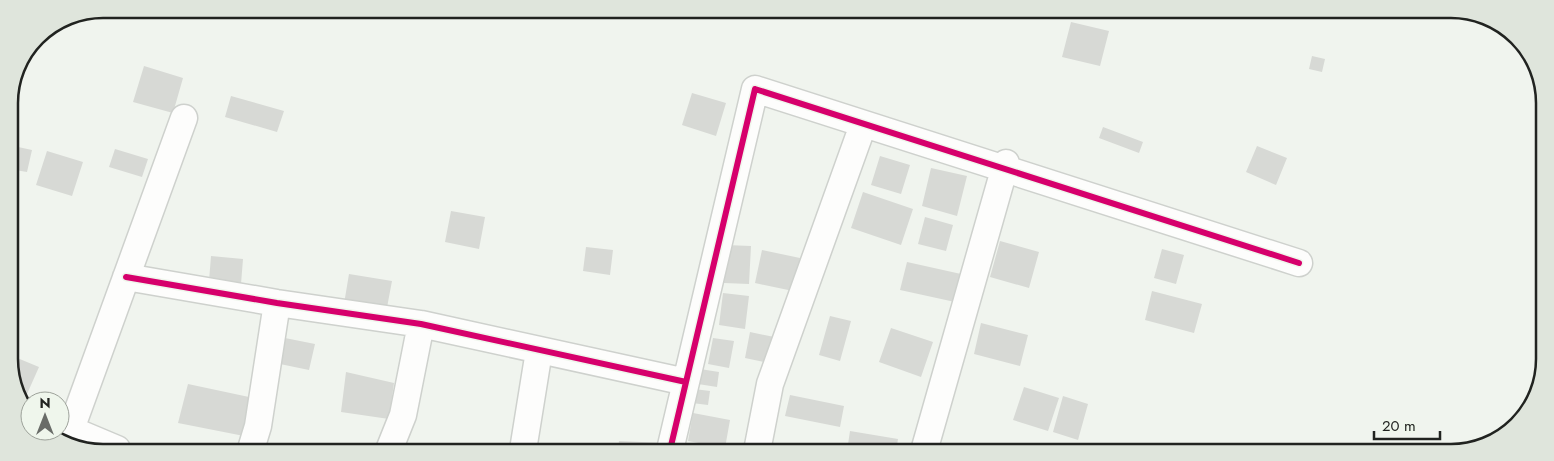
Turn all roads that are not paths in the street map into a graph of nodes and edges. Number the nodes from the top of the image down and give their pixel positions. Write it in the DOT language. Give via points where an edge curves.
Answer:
graph roads {
  1 [pos="184,118"];
  2 [pos="863,125"];
  3 [pos="1005,166"];
  4 [pos="1299,263"];
  5 [pos="126,277"];
  6 [pos="277,304"];
  7 [pos="421,324"];
  8 [pos="539,351"];
  9 [pos="686,382"];
  10 [pos="70,417"];
  11 [pos="70,429"];
  12 [pos="926,443"];
  13 [pos="105,444"];
  14 [pos="254,444"];
  15 [pos="391,444"];
  16 [pos="524,444"];
  17 [pos="672,444"];
  18 [pos="758,444"];
  1 -- 5 [label="street"];
  2 -- 3 [label="street"];
  2 -- 9 [label="street" via="755,89"];
  2 -- 18 [label="street" via="770,384"];
  3 -- 4 [label="street"];
  3 -- 12 [label="street"];
  5 -- 6 [label="street"];
  5 -- 10 [label="street"];
  6 -- 7 [label="street"];
  6 -- 14 [label="street"];
  7 -- 8 [label="street"];
  7 -- 15 [label="street" via="403,415"];
  8 -- 9 [label="street"];
  8 -- 16 [label="street"];
  9 -- 17 [label="street"];
  11 -- 13 [label="street"];
}
